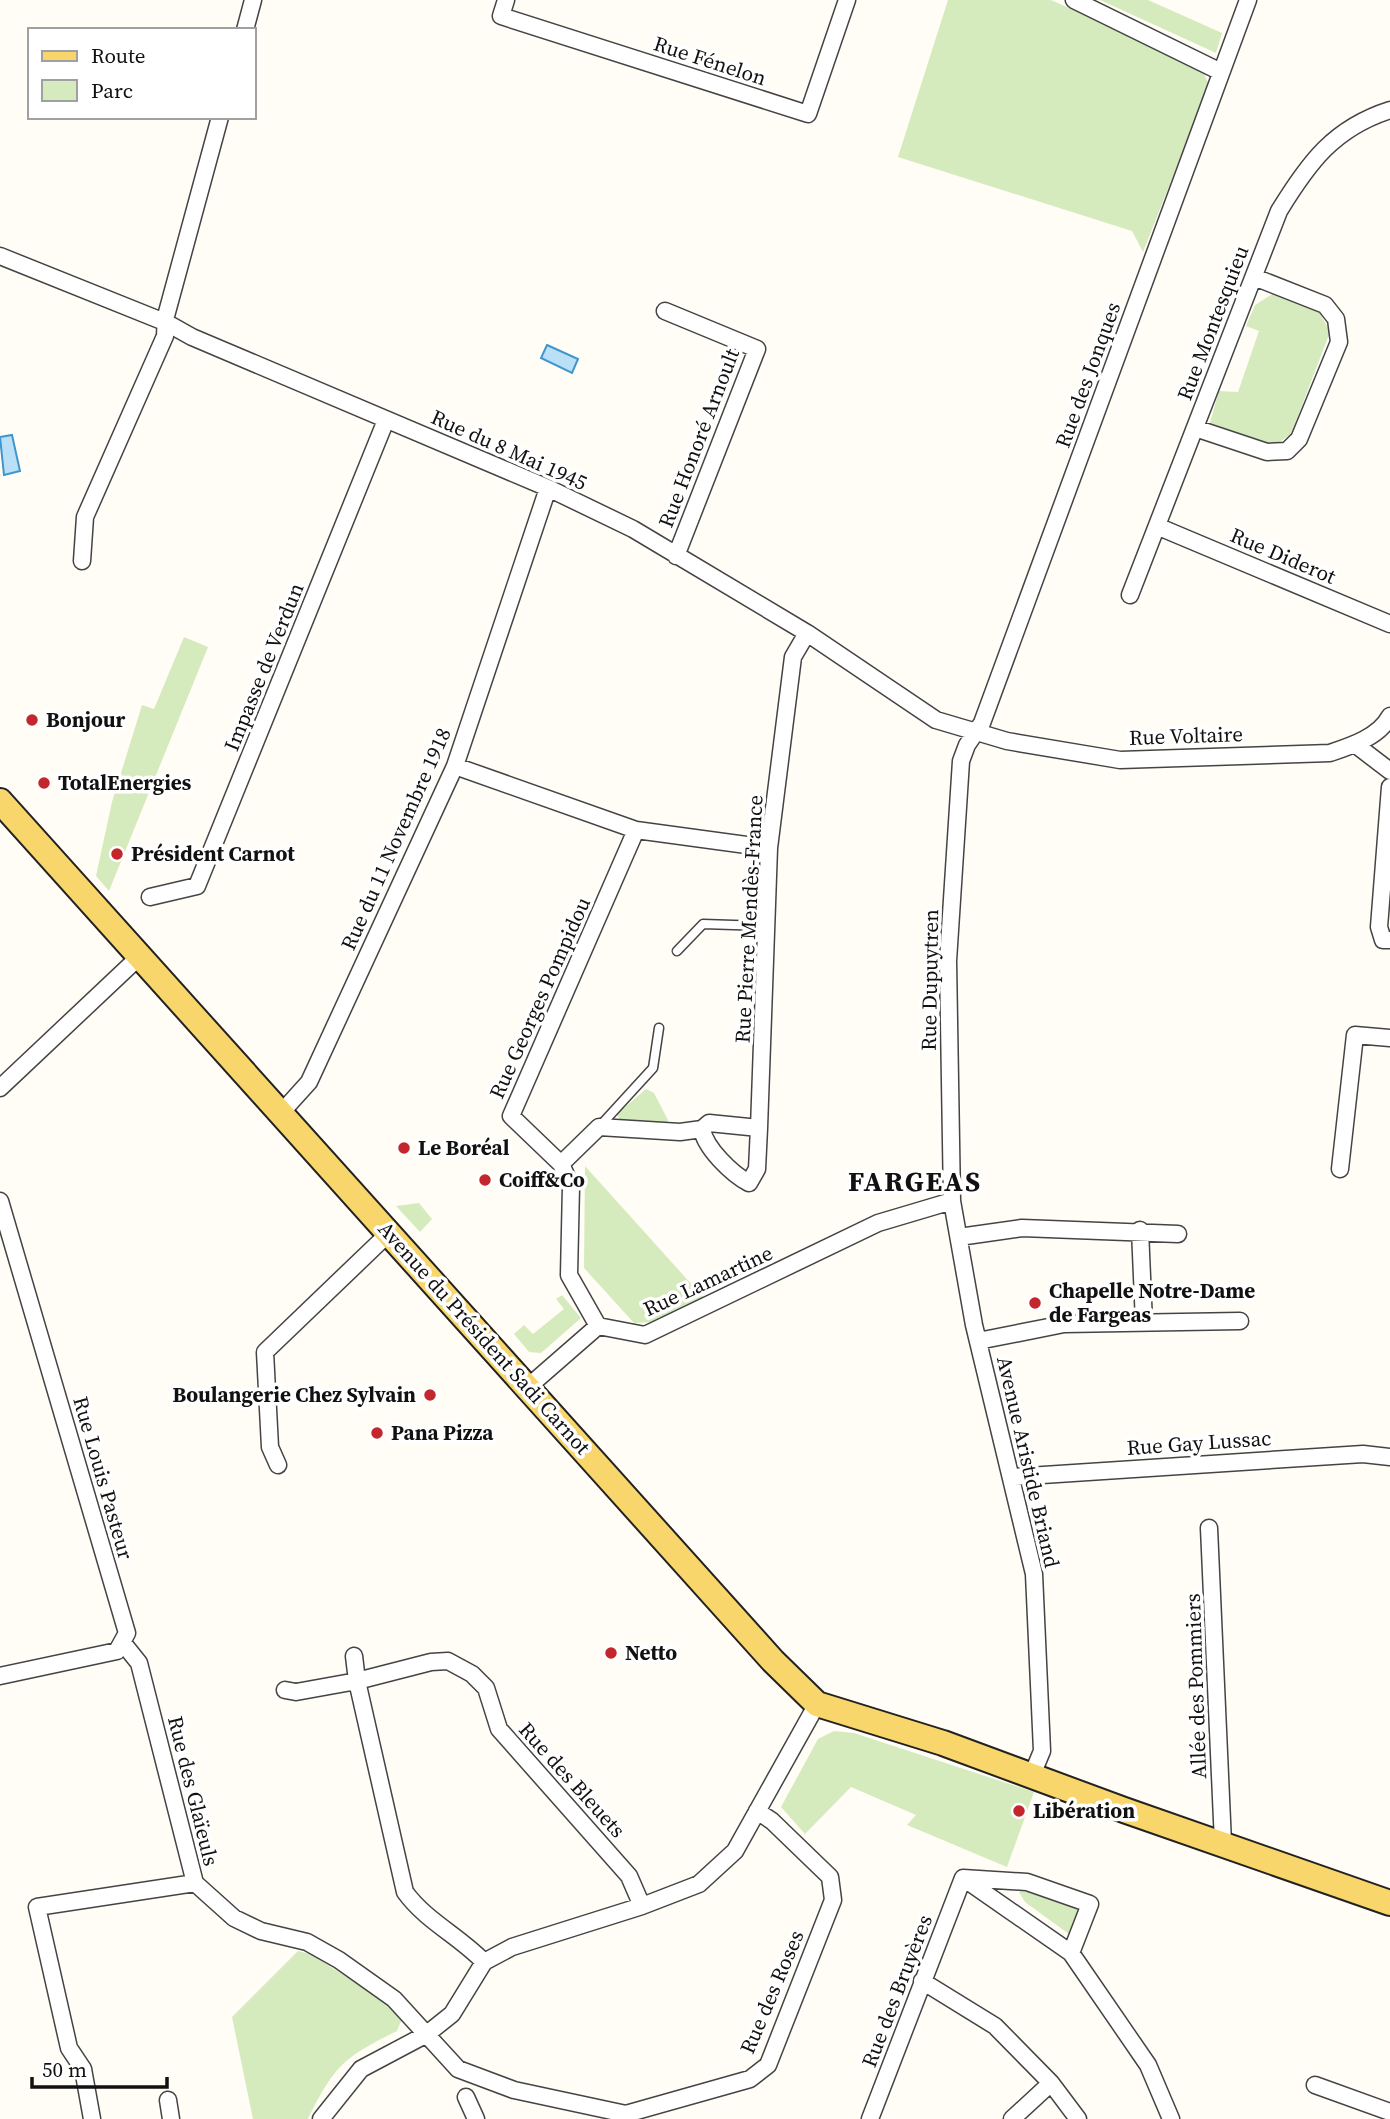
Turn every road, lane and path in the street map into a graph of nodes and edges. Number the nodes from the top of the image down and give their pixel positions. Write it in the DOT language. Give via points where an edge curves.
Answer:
graph roads {
  1 [pos="253,0"];
  2 [pos="506,0"];
  3 [pos="847,0"];
  4 [pos="1074,0"];
  5 [pos="1248,0"];
  6 [pos="246,28"];
  7 [pos="1221,72"];
  8 [pos="1390,110"];
  9 [pos="219,119"];
  10 [pos="0,256"];
  11 [pos="1254,277"];
  12 [pos="665,310"];
  13 [pos="167,323"];
  14 [pos="386,420"];
  15 [pos="1195,428"];
  16 [pos="548,488"];
  17 [pos="1159,527"];
  18 [pos="676,556"];
  19 [pos="82,561"];
  20 [pos="1130,595"];
  21 [pos="1390,624"];
  22 [pos="807,633"];
  23 [pos="1390,716"];
  24 [pos="975,734"];
  25 [pos="1356,745"];
  26 [pos="961,761"];
  27 [pos="456,766"];
  28 [pos="1390,771"];
  29 [pos="1390,787"];
  30 [pos="0,801"];
  31 [pos="636,830"];
  32 [pos="769,848"];
  33 [pos="150,897"];
  34 [pos="767,926"];
  35 [pos="1390,940"];
  36 [pos="677,951"];
  37 [pos="140,956"];
  38 [pos="659,1028"];
  39 [pos="1390,1038"];
  40 [pos="0,1088"];
  41 [pos="281,1113"];
  42 [pos="599,1127"];
  43 [pos="759,1128"];
  44 [pos="702,1129"];
  45 [pos="561,1164"];
  46 [pos="1340,1169"];
  47 [pos="0,1200"];
  48 [pos="953,1201"];
  49 [pos="1140,1230"];
  50 [pos="389,1233"];
  51 [pos="1178,1234"];
  52 [pos="959,1237"];
  53 [pos="1240,1321"];
  54 [pos="1144,1323"];
  55 [pos="598,1326"];
  56 [pos="978,1341"];
  57 [pos="528,1387"];
  58 [pos="1390,1457"];
  59 [pos="278,1465"];
  60 [pos="1011,1477"];
  61 [pos="1209,1528"];
  62 [pos="123,1643"];
  63 [pos="354,1656"];
  64 [pos="0,1676"];
  65 [pos="357,1681"];
  66 [pos="285,1690"];
  67 [pos="817,1704"];
  68 [pos="1032,1775"];
  69 [pos="757,1811"];
  70 [pos="1223,1843"];
  71 [pos="963,1878"];
  72 [pos="195,1883"];
  73 [pos="1390,1903"];
  74 [pos="642,1906"];
  75 [pos="1071,1953"];
  76 [pos="484,1962"];
  77 [pos="922,1981"];
  78 [pos="427,2034"];
  79 [pos="1051,2083"];
  80 [pos="1315,2085"];
  81 [pos="466,2097"];
  82 [pos="168,2100"];
  83 [pos="1390,2112"];
  84 [pos="877,2116"];
  85 [pos="92,2119"];
  86 [pos="171,2119"];
  87 [pos="321,2119"];
  88 [pos="475,2119"];
  89 [pos="1012,2119"];
  90 [pos="1078,2119"];
  91 [pos="1171,2119"];
  1 -- 6 [label="street"];
  2 -- 3 [label="street, Rue Fénelon" via="501,16 808,114"];
  4 -- 7 [label="street"];
  5 -- 7 [label="street, Rue des Jonques"];
  7 -- 24 [label="street, Rue des Jonques"];
  8 -- 11 [label="street, Rue Montesquieu" via="1367,117 1332,140 1305,169 1279,211"];
  9 -- 13 [label="street"];
  10 -- 13 [label="street, Rue du 8 Mai 1945"];
  11 -- 15 [label="street, Rue Montesquieu"];
  11 -- 15 [label="street" via="1325,305 1336,319 1339,342 1299,439 1287,451 1268,452"];
  12 -- 18 [label="street, Rue Honoré Arnoult" via="757,349"];
  13 -- 14 [label="street, Rue du 8 Mai 1945"];
  13 -- 19 [label="street" via="85,517"];
  14 -- 16 [label="street, Rue du 8 Mai 1945"];
  14 -- 33 [label="street, Impasse de Verdun" via="197,886"];
  15 -- 17 [label="street, Rue Montesquieu"];
  16 -- 18 [label="street, Rue du 8 Mai 1945" via="633,529"];
  16 -- 27 [label="street, Rue du 11 Novembre 1918"];
  17 -- 20 [label="street, Rue Montesquieu"];
  17 -- 21 [label="street, Rue Diderot"];
  18 -- 22 [label="street, Rue du 8 Mai 1945"];
  22 -- 24 [label="street, Rue du 8 Mai 1945" via="936,720"];
  22 -- 32 [label="street, Rue Pierre Mendès-France" via="793,657"];
  23 -- 25 [label="street"];
  24 -- 25 [label="street, Rue Voltaire" via="1120,760 1330,752"];
  24 -- 26 [label="street, Rue des Jonques"];
  25 -- 28 [label="street"];
  26 -- 48 [label="street, Rue Dupuytren" via="948,961"];
  27 -- 31 [label="street"];
  27 -- 41 [label="street, Rue du 11 Novembre 1918" via="310,1083"];
  29 -- 35 [label="street" via="1379,927 1383,940"];
  30 -- 37 [label="main road, Avenue du Président Sadi Carnot"];
  31 -- 32 [label="street"];
  31 -- 45 [label="street, Rue Georges Pompidou" via="511,1116"];
  32 -- 34 [label="street, Rue Pierre Mendès-France"];
  34 -- 36 [label="lane" via="703,924"];
  34 -- 43 [label="street, Rue Pierre Mendès-France"];
  37 -- 40 [label="street"];
  37 -- 41 [label="main road, Avenue du Président Sadi Carnot"];
  38 -- 42 [label="lane" via="653,1068"];
  39 -- 46 [label="street" via="1356,1035"];
  41 -- 50 [label="main road, Avenue du Président Sadi Carnot"];
  42 -- 44 [label="street"];
  42 -- 45 [label="street"];
  43 -- 44 [label="street" via="709,1123"];
  43 -- 44 [label="street, Rue Pierre Mendès-France" via="757,1169 749,1182 739,1178 704,1139"];
  45 -- 55 [label="street, Rue Georges Pompidou" via="571,1186 569,1275"];
  47 -- 62 [label="street, Rue Louis Pasteur" via="127,1633"];
  48 -- 52 [label="street, Avenue Aristide Briand"];
  48 -- 55 [label="street, Rue Lamartine" via="878,1223 645,1335"];
  49 -- 51 [label="street"];
  49 -- 52 [label="street" via="1022,1228"];
  49 -- 54 [label="street"];
  50 -- 57 [label="main road, Avenue du Président Sadi Carnot"];
  50 -- 59 [label="street" via="265,1352 270,1447"];
  52 -- 56 [label="street, Avenue Aristide Briand"];
  53 -- 54 [label="street"];
  54 -- 56 [label="street" via="1065,1324"];
  55 -- 57 [label="street"];
  56 -- 60 [label="street, Avenue Aristide Briand"];
  57 -- 67 [label="main road, Avenue du Président Sadi Carnot" via="773,1661"];
  58 -- 60 [label="street, Rue Gay Lussac" via="1363,1454"];
  60 -- 68 [label="street, Avenue Aristide Briand" via="1034,1574 1042,1751"];
  61 -- 70 [label="street, Allée des Pommiers"];
  62 -- 64 [label="street" via="117,1651"];
  62 -- 72 [label="street, Rue des Glaïeuls" via="139,1663"];
  63 -- 65 [label="street"];
  65 -- 66 [label="street, Rue des Bleuets"];
  65 -- 74 [label="street, Rue des Bleuets" via="431,1662 448,1661 472,1674 486,1688 499,1729 629,1875"];
  65 -- 76 [label="street" via="405,1892 419,1911"];
  67 -- 68 [label="main road, Avenue du Président Sadi Carnot"];
  67 -- 69 [label="street"];
  68 -- 70 [label="main road, Avenue du Président Sadi Carnot"];
  69 -- 74 [label="street" via="735,1851 718,1869 699,1884"];
  69 -- 78 [label="street, Rue des Roses" via="830,1877 833,1900 768,2065 750,2079 626,2114 514,2090 476,2077 458,2069"];
  70 -- 73 [label="main road, Avenue du Président Sadi Carnot"];
  71 -- 75 [label="street"];
  71 -- 75 [label="street" via="1027,1882 1090,1904"];
  71 -- 77 [label="street, Rue des Bruyères"];
  72 -- 78 [label="street, Rue des Glaïeuls" via="234,1918 261,1931 307,1942 339,1959 394,1999"];
  72 -- 85 [label="street" via="37,1907 69,2048 83,2069"];
  74 -- 76 [label="street" via="512,1947"];
  75 -- 91 [label="street" via="1148,2065"];
  76 -- 78 [label="street" via="452,2014"];
  77 -- 79 [label="street" via="995,2026"];
  77 -- 84 [label="street, Rue des Bruyères"];
  78 -- 87 [label="street" via="361,2069"];
  79 -- 89 [label="street"];
  79 -- 90 [label="street"];
  80 -- 83 [label="street"];
  81 -- 88 [label="street"];
  82 -- 86 [label="street"];
}
